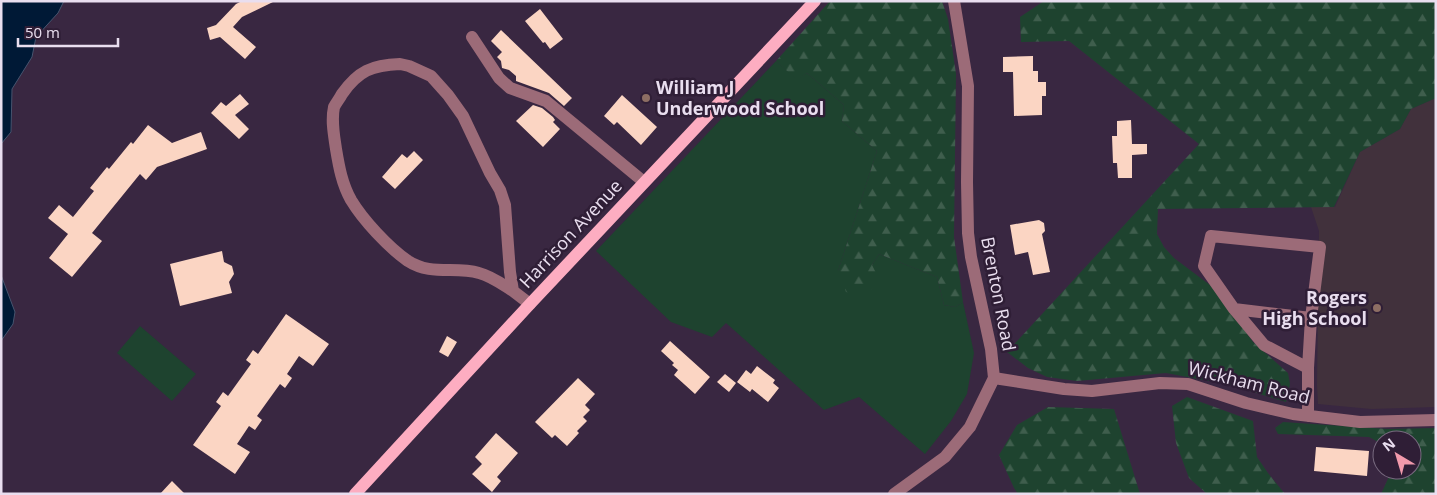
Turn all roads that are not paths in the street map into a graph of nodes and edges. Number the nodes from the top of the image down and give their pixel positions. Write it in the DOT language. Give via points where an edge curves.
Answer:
graph roads {
  1 [pos="815,1"];
  2 [pos="954,1"];
  3 [pos="472,37"];
  4 [pos="644,182"];
  5 [pos="513,291"];
  6 [pos="530,304"];
  7 [pos="1234,309"];
  8 [pos="1311,318"];
  9 [pos="1308,368"];
  10 [pos="994,378"];
  11 [pos="1308,416"];
  12 [pos="1436,420"];
  13 [pos="355,494"];
  14 [pos="894,494"];
  1 -- 4 [label="main road, Harrison Avenue"];
  2 -- 10 [label="street, Brenton Road" via="968,86 970,249"];
  3 -- 4 [label="street" via="499,78 510,88 546,101"];
  4 -- 6 [label="main road, Harrison Avenue"];
  5 -- 5 [label="street" via="478,273 434,270 409,261 364,218 340,174 332,125 335,106 357,76 371,68 400,64 431,76 448,95 463,116 505,205"];
  5 -- 6 [label="street"];
  6 -- 13 [label="main road, Harrison Avenue"];
  7 -- 8 [label="street"];
  7 -- 8 [label="street" via="1204,266 1211,236 1320,248"];
  7 -- 9 [label="street" via="1264,345"];
  8 -- 9 [label="street"];
  9 -- 11 [label="street"];
  10 -- 11 [label="street, Wickham Road" via="1092,391 1160,383 1188,384 1246,403"];
  10 -- 14 [label="street, Brenton Road" via="970,427 945,457"];
  11 -- 12 [label="street, Wickham Road" via="1360,422"];
}
